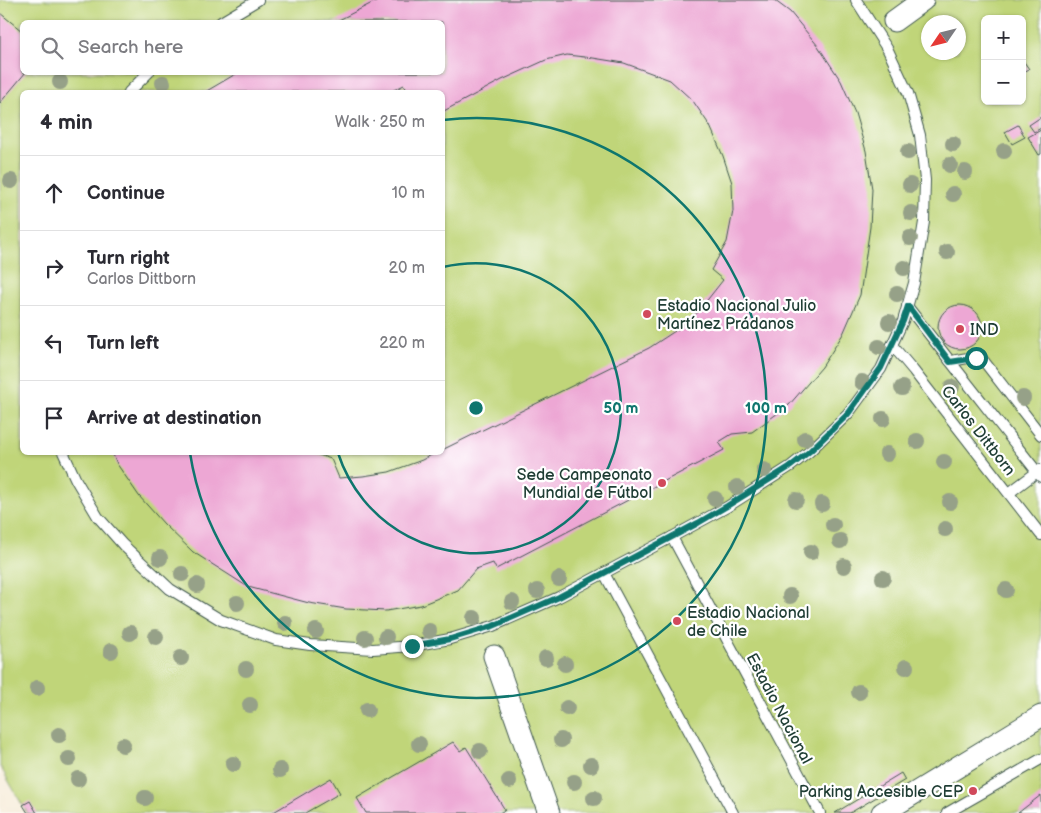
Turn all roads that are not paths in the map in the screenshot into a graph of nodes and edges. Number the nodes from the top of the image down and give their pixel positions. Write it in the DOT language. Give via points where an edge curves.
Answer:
graph roads {
  1 [pos="258,0"];
  2 [pos="856,0"];
  3 [pos="923,0"];
  4 [pos="224,20"];
  5 [pos="894,21"];
  6 [pos="146,75"];
  7 [pos="131,90"];
  8 [pos="908,306"];
  9 [pos="892,345"];
  10 [pos="950,362"];
  11 [pos="1041,435"];
  12 [pos="64,455"];
  13 [pos="1040,473"];
  14 [pos="1009,494"];
  15 [pos="1041,535"];
  16 [pos="672,537"];
  17 [pos="604,573"];
  18 [pos="494,656"];
  19 [pos="1041,716"];
  20 [pos="1041,759"];
  21 [pos="549,813"];
  22 [pos="733,813"];
  23 [pos="820,813"];
  24 [pos="882,813"];
  25 [pos="947,813"];
  1 -- 4 [label="lane"];
  2 -- 8 [label="lane" via="888,50 908,93 920,134 925,180 924,222"];
  3 -- 5 [label="street"];
  6 -- 7 [label="lane"];
  8 -- 9 [label="lane"];
  8 -- 10 [label="lane, Carlos Dittborn"];
  9 -- 14 [label="lane, Carlos Dittborn"];
  9 -- 16 [label="lane" via="881,368 848,414 810,451 727,506"];
  10 -- 11 [label="lane" via="972,358 984,360"];
  10 -- 13 [label="lane, Carlos Dittborn"];
  12 -- 17 [label="lane" via="98,517 170,589 221,620 276,640 373,649 450,639 508,620"];
  13 -- 14 [label="lane"];
  14 -- 15 [label="lane, Carlos Dittborn"];
  16 -- 17 [label="lane"];
  16 -- 23 [label="lane, Estadio Nacional"];
  17 -- 22 [label="lane"];
  18 -- 21 [label="street"];
  19 -- 24 [label="street"];
  20 -- 25 [label="lane"];
}
